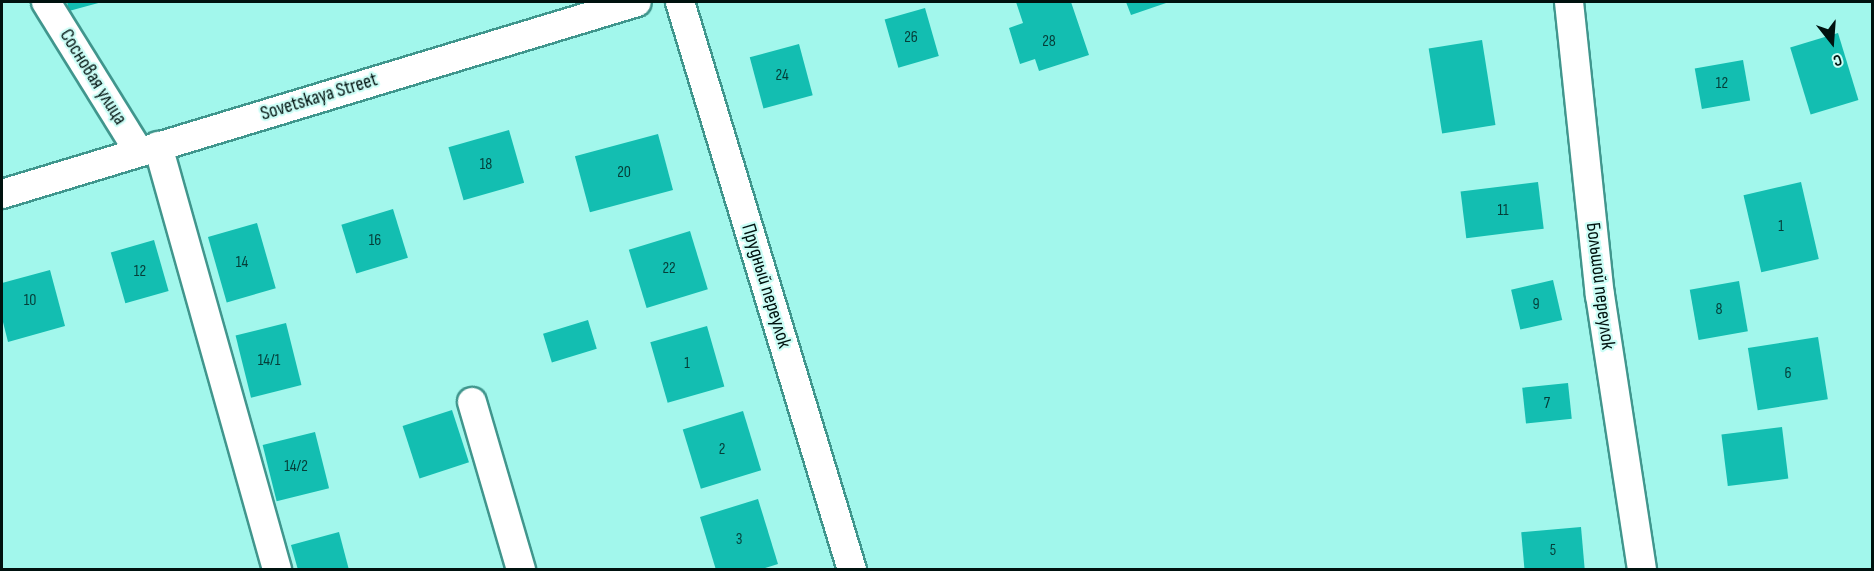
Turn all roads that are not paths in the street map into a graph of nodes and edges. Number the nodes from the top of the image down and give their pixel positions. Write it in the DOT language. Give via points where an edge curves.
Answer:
graph roads {
  1 [pos="46,2"];
  2 [pos="638,2"];
  3 [pos="680,2"];
  4 [pos="1569,2"];
  5 [pos="148,149"];
  6 [pos="2,194"];
  7 [pos="472,402"];
  8 [pos="277,570"];
  9 [pos="521,570"];
  10 [pos="852,570"];
  11 [pos="1642,570"];
  1 -- 5 [label="street, Сосновая улица"];
  2 -- 5 [label="street, Sovetskaya Street"];
  3 -- 10 [label="street, Прудный переулок"];
  4 -- 11 [label="street, Большой переулок" via="1600,296"];
  5 -- 6 [label="street, Sovetskaya Street"];
  5 -- 8 [label="street, Сосновая улица"];
  7 -- 9 [label="street"];
}
